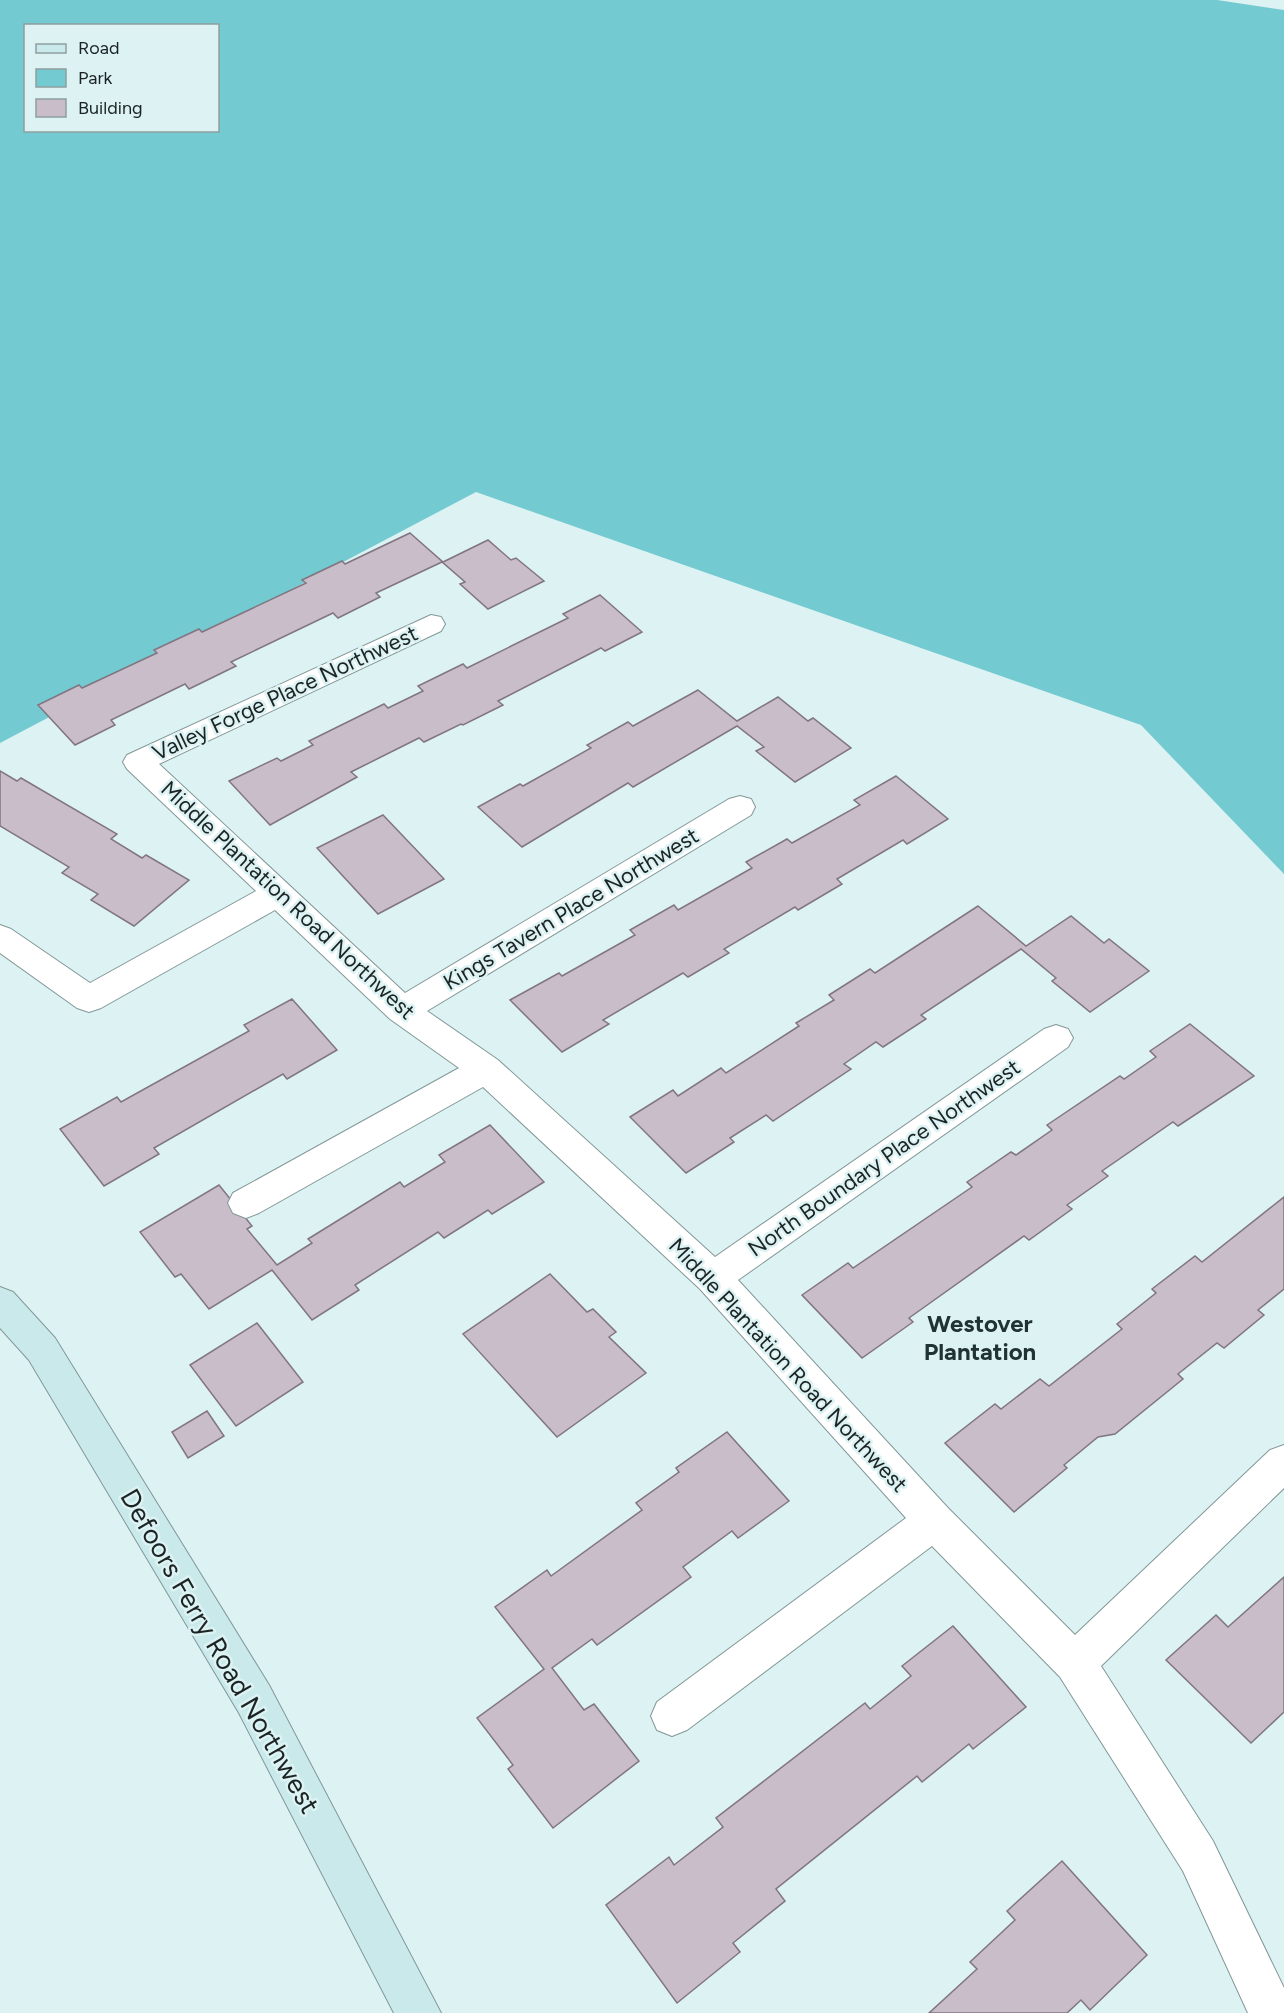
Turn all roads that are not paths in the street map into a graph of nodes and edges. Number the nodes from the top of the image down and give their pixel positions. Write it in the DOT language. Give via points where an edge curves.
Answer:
graph roads {
  1 [pos="431,624"];
  2 [pos="138,762"];
  3 [pos="740,807"];
  4 [pos="279,893"];
  5 [pos="0,937"];
  6 [pos="402,1010"];
  7 [pos="1056,1038"];
  8 [pos="486,1069"];
  9 [pos="246,1203"];
  10 [pos="713,1278"];
  11 [pos="0,1303"];
  12 [pos="1284,1462"];
  13 [pos="934,1521"];
  14 [pos="1075,1663"];
  15 [pos="672,1716"];
  16 [pos="418,2013"];
  17 [pos="1272,2013"];
  1 -- 2 [label="street, Valley Forge Place Northwest"];
  2 -- 4 [label="street, Middle Plantation Road Northwest"];
  3 -- 6 [label="street, Kings Tavern Place Northwest"];
  4 -- 5 [label="street" via="89,999"];
  4 -- 6 [label="street, Middle Plantation Road Northwest"];
  6 -- 8 [label="street, Middle Plantation Road Northwest"];
  7 -- 10 [label="street, North Boundary Place Northwest"];
  8 -- 9 [label="street"];
  8 -- 10 [label="street, Middle Plantation Road Northwest"];
  10 -- 13 [label="street, Middle Plantation Road Northwest"];
  11 -- 16 [label="street, Defoors Ferry Road Northwest" via="42,1349 254,1699"];
  12 -- 14 [label="street"];
  13 -- 14 [label="street, Middle Plantation Road Northwest"];
  13 -- 15 [label="street"];
  14 -- 17 [label="street, Middle Plantation Road Northwest" via="1198,1856"];
}
